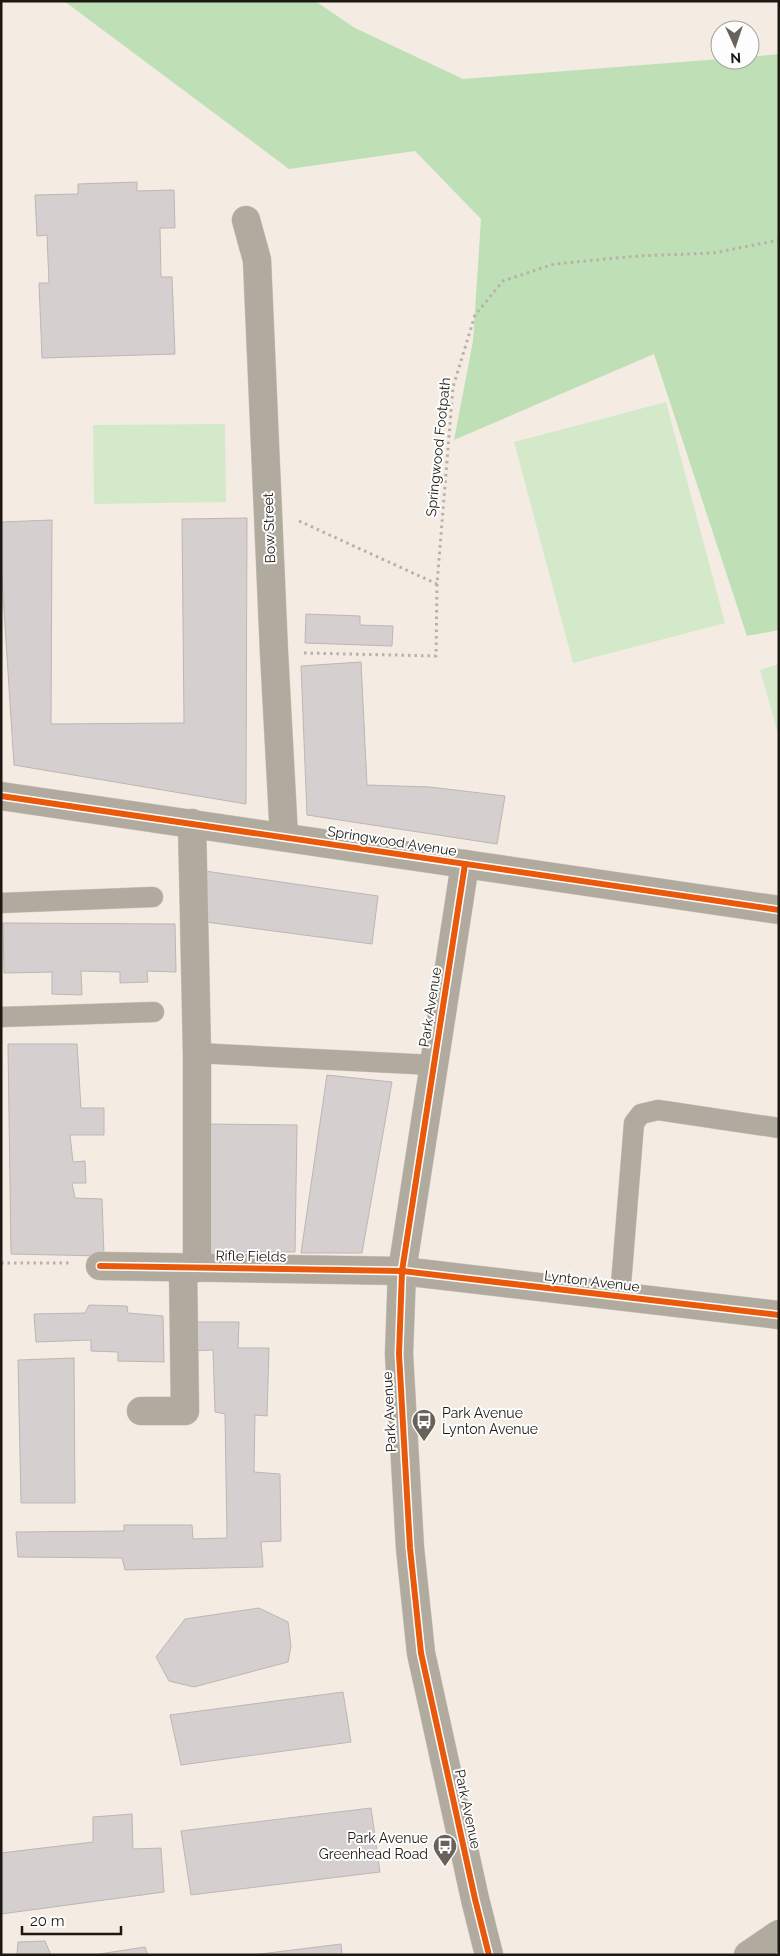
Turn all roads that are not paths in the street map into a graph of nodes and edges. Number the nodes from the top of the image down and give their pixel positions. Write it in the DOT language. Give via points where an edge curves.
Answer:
graph roads {
  1 [pos="246,220"];
  2 [pos="1,796"];
  3 [pos="192,823"];
  4 [pos="284,837"];
  5 [pos="465,864"];
  6 [pos="153,897"];
  7 [pos="1,903"];
  8 [pos="779,910"];
  9 [pos="154,1012"];
  10 [pos="1,1017"];
  11 [pos="196,1053"];
  12 [pos="433,1065"];
  13 [pos="779,1128"];
  14 [pos="100,1266"];
  15 [pos="190,1268"];
  16 [pos="402,1271"];
  17 [pos="620,1297"];
  18 [pos="779,1315"];
  19 [pos="141,1412"];
  20 [pos="779,1934"];
  21 [pos="489,1955"];
  22 [pos="748,1955"];
  1 -- 4 [label="street, Bow Street" via="257,260"];
  2 -- 3 [label="street, Springwood Avenue"];
  3 -- 4 [label="street, Springwood Avenue"];
  3 -- 11 [label="street, Rifle Fields"];
  4 -- 5 [label="street, Springwood Avenue"];
  5 -- 8 [label="street, Springwood Avenue"];
  5 -- 12 [label="street, Park Avenue"];
  6 -- 7 [label="lane"];
  9 -- 10 [label="lane"];
  11 -- 12 [label="lane"];
  11 -- 15 [label="street, Rifle Fields"];
  12 -- 16 [label="street, Park Avenue"];
  13 -- 17 [label="lane" via="658,1110 640,1114 634,1123"];
  14 -- 15 [label="street, Rifle Fields"];
  15 -- 16 [label="street, Rifle Fields"];
  15 -- 19 [label="street, Rifle Fields" via="184,1411"];
  16 -- 17 [label="street, Lynton Avenue"];
  16 -- 21 [label="street, Park Avenue" via="399,1354 410,1548 421,1653"];
  17 -- 18 [label="street, Lynton Avenue"];
  20 -- 22 [label="street"];
}
